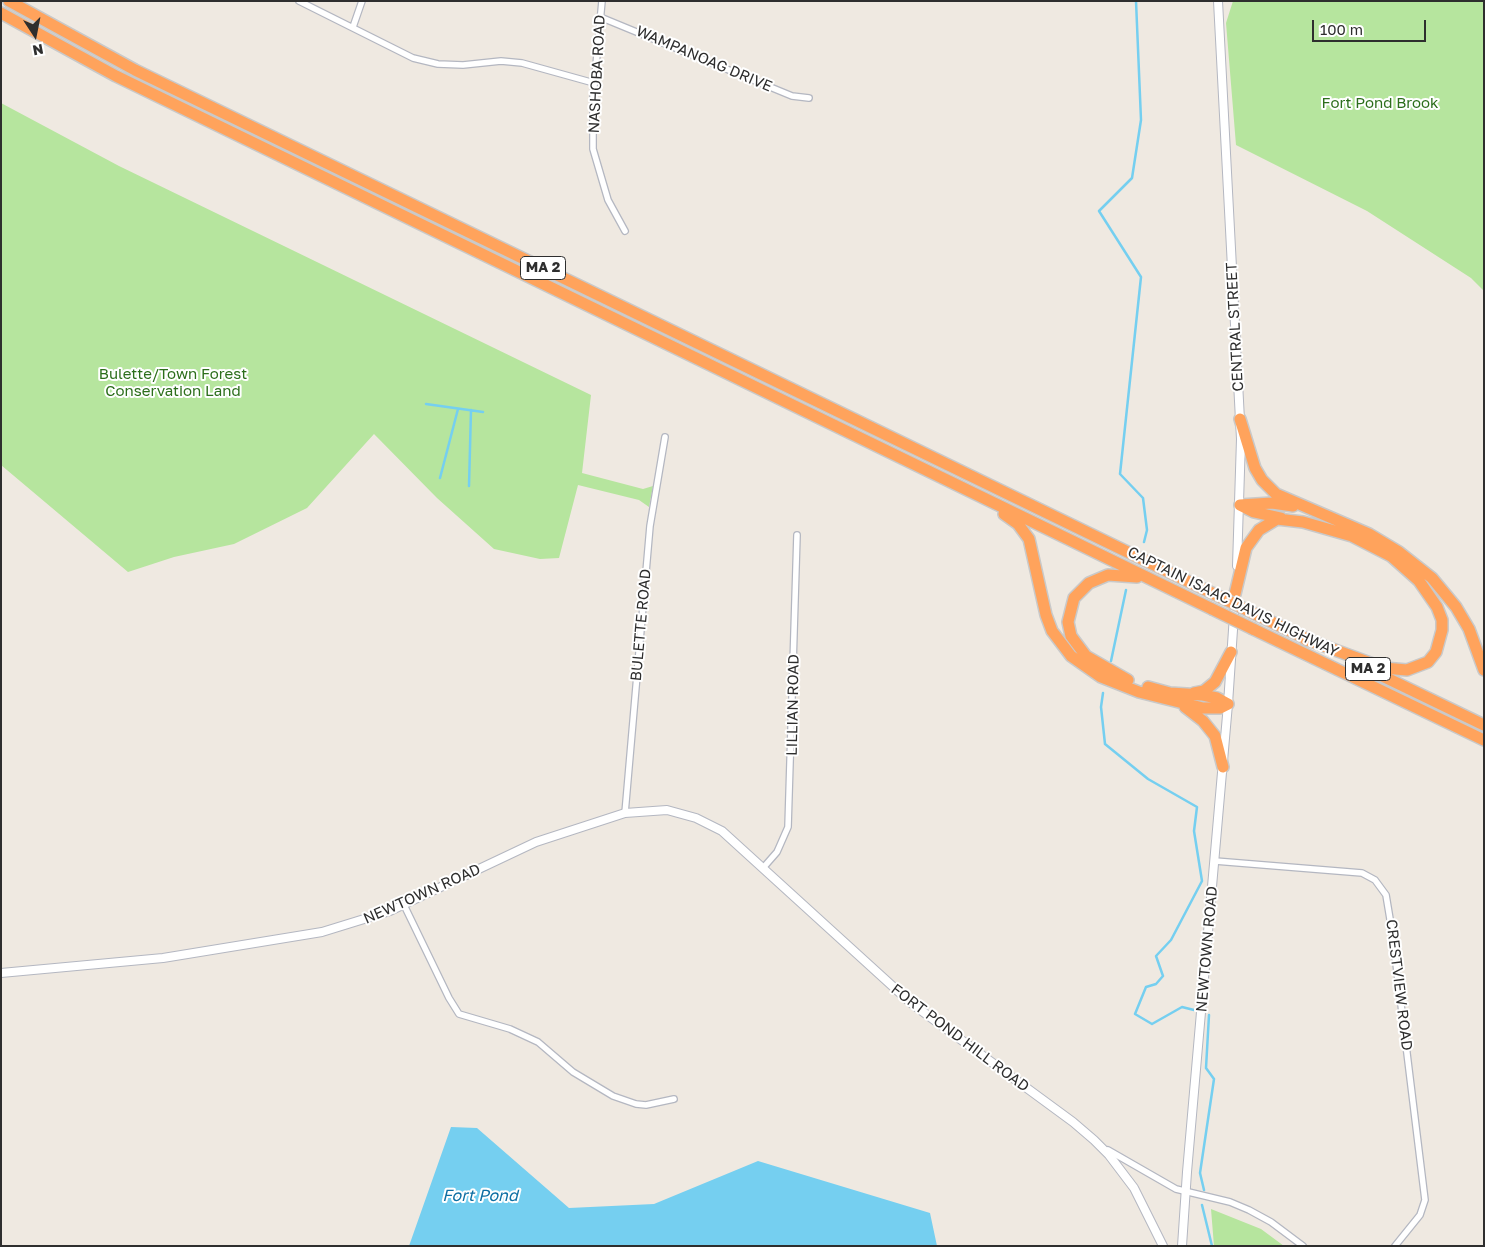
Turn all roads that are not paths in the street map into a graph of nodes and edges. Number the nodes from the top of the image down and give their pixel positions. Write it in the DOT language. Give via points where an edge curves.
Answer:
graph roads {
  1 [pos="9,1"];
  2 [pos="299,1"];
  3 [pos="362,1"];
  4 [pos="602,1"];
  5 [pos="1218,1"];
  6 [pos="1,13"];
  7 [pos="600,17"];
  8 [pos="353,27"];
  9 [pos="594,83"];
  10 [pos="809,98"];
  11 [pos="625,231"];
  12 [pos="1240,419"];
  13 [pos="665,437"];
  14 [pos="986,498"];
  15 [pos="1240,505"];
  16 [pos="1307,508"];
  17 [pos="1287,520"];
  18 [pos="797,535"];
  19 [pos="1151,580"];
  20 [pos="1235,594"];
  21 [pos="1305,639"];
  22 [pos="1231,652"];
  23 [pos="1484,670"];
  24 [pos="1192,694"];
  25 [pos="1175,702"];
  26 [pos="1228,704"];
  27 [pos="1484,725"];
  28 [pos="1484,740"];
  29 [pos="1223,767"];
  30 [pos="625,813"];
  31 [pos="714,826"];
  32 [pos="1215,861"];
  33 [pos="763,868"];
  34 [pos="404,905"];
  35 [pos="1,973"];
  36 [pos="674,1099"];
  37 [pos="1094,1140"];
  38 [pos="1185,1192"];
  39 [pos="1163,1246"];
  40 [pos="1182,1246"];
  41 [pos="1304,1246"];
  42 [pos="1395,1246"];
  1 -- 21 [label="highway, CAPTAIN ISAAC DAVIS HIGHWAY / MA 2, bridge" via="135,70"];
  2 -- 8 [label="street"];
  3 -- 8 [label="street"];
  4 -- 7 [label="street, NASHOBA ROAD"];
  5 -- 12 [label="street, CENTRAL STREET"];
  6 -- 14 [label="highway, MA 2" via="116,76"];
  7 -- 9 [label="street, NASHOBA ROAD"];
  7 -- 10 [label="street, WAMPANOAG DRIVE" via="792,96"];
  8 -- 9 [label="street" via="413,58 438,64 522,63"];
  9 -- 11 [label="street, NASHOBA ROAD" via="594,149 608,200"];
  12 -- 15 [label="street, CENTRAL STREET"];
  12 -- 16 [label="highway" via="1255,468 1262,480 1276,494"];
  13 -- 30 [label="street, BULETTE ROAD" via="650,526"];
  14 -- 19 [label="highway, CAPTAIN ISAAC DAVIS HIGHWAY / MA 2"];
  14 -- 25 [label="highway" via="1018,524 1029,539 1046,615 1052,631 1071,656 1101,677"];
  15 -- 16 [label="highway" via="1272,503"];
  15 -- 17 [label="highway"];
  15 -- 20 [label="street, CENTRAL STREET"];
  16 -- 23 [label="highway" via="1386,543 1432,578 1469,628"];
  17 -- 20 [label="highway" via="1268,523 1252,538 1246,548"];
  17 -- 21 [label="highway" via="1335,529 1391,556 1419,581 1442,620 1436,652 1428,662 1406,670 1384,668"];
  18 -- 33 [label="street, LILLIAN ROAD" via="788,827 777,852"];
  19 -- 24 [label="highway" via="1120,574 1089,583 1074,598 1070,609 1071,636 1086,656 1120,677 1158,690"];
  19 -- 28 [label="highway, CAPTAIN ISAAC DAVIS HIGHWAY / MA 2, bridge"];
  20 -- 22 [label="street, CENTRAL STREET"];
  21 -- 27 [label="highway, CAPTAIN ISAAC DAVIS HIGHWAY / MA 2"];
  22 -- 24 [label="highway" via="1215,682 1204,691"];
  22 -- 26 [label="street, NEWTOWN ROAD"];
  24 -- 26 [label="highway" via="1217,698"];
  25 -- 26 [label="highway" via="1203,708 1220,708"];
  25 -- 29 [label="highway" via="1188,708 1209,727 1215,736"];
  26 -- 29 [label="street, NEWTOWN ROAD"];
  29 -- 32 [label="street, NEWTOWN ROAD"];
  30 -- 31 [label="street, NEWTOWN ROAD" via="667,810"];
  30 -- 34 [label="street, NEWTOWN ROAD" via="536,842"];
  31 -- 33 [label="street, FORT POND HILL ROAD"];
  32 -- 38 [label="street, NEWTOWN ROAD"];
  32 -- 42 [label="street, CRESTVIEW ROAD" via="1362,873 1375,880 1386,895 1425,1200 1420,1215"];
  33 -- 37 [label="street, FORT POND HILL ROAD" via="911,1003"];
  34 -- 35 [label="street, NEWTOWN ROAD" via="358,923 234,948 119,963"];
  34 -- 36 [label="street" via="460,1014 510,1029 538,1042 573,1072 612,1096 646,1106"];
  37 -- 38 [label="street" via="1117,1157"];
  37 -- 39 [label="street, FORT POND HILL ROAD" via="1134,1188"];
  38 -- 40 [label="street, NEWTOWN ROAD"];
  38 -- 41 [label="street" via="1230,1202 1249,1210"];
}
